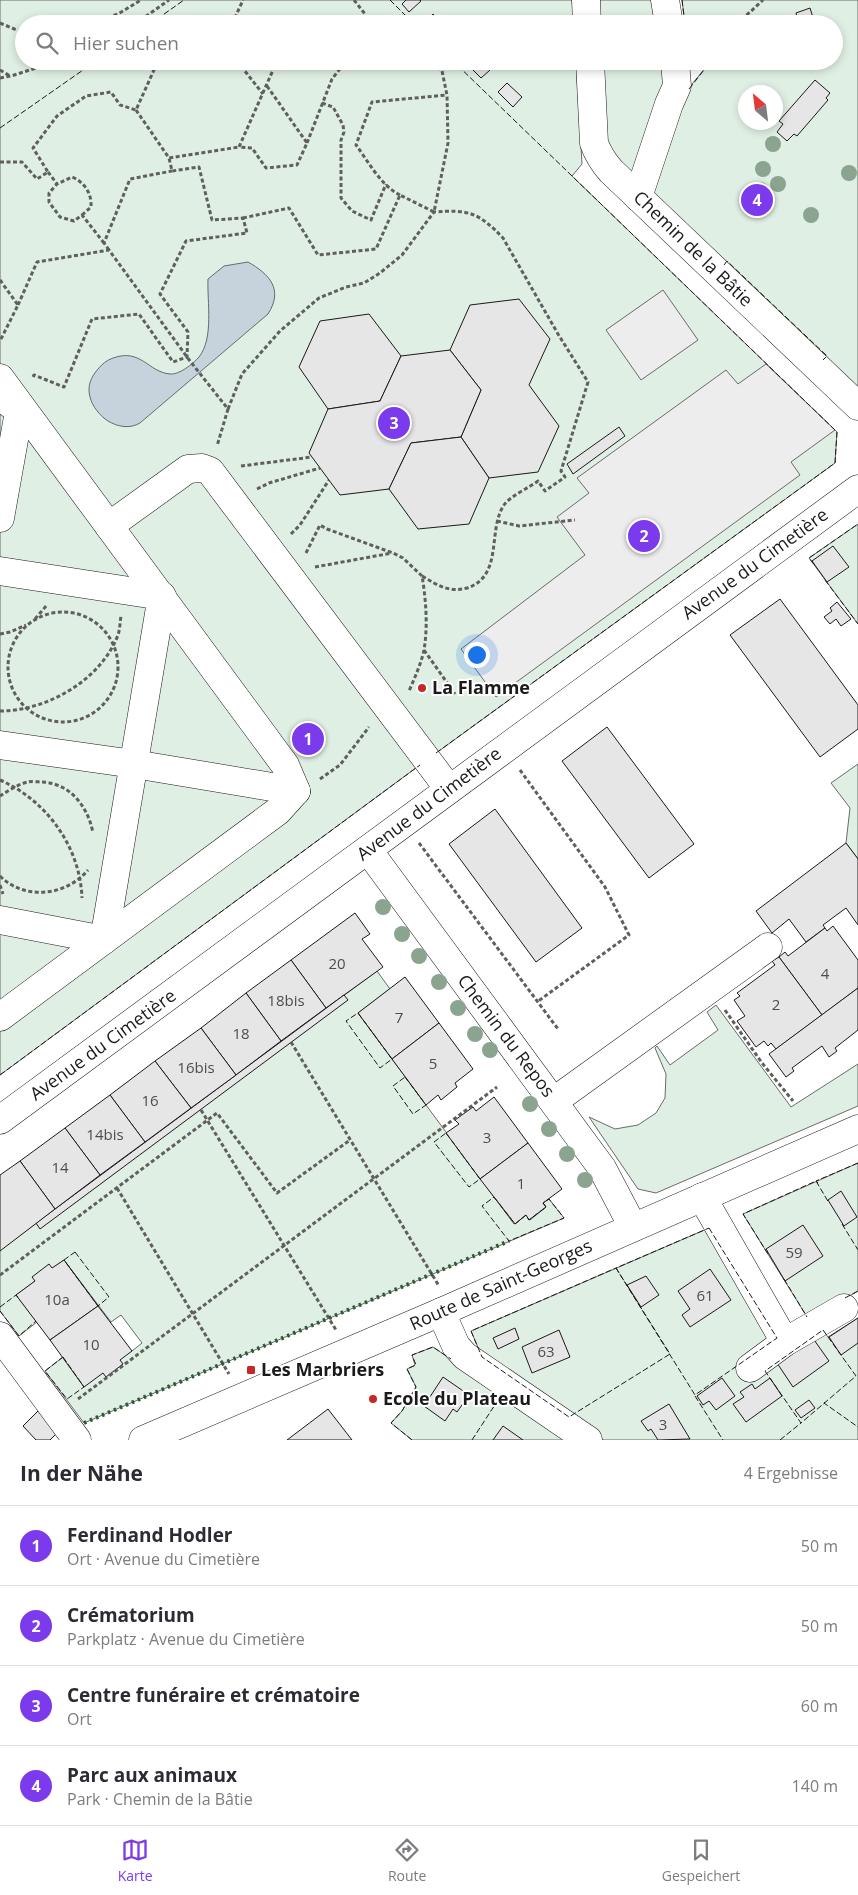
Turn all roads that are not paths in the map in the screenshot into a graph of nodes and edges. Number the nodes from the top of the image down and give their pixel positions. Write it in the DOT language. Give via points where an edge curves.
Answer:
graph roads {
  1 [pos="586,0"];
  2 [pos="665,0"];
  3 [pos="587,15"];
  4 [pos="668,15"];
  5 [pos="590,70"];
  6 [pos="676,70"];
  7 [pos="638,197"];
  8 [pos="0,378"];
  9 [pos="10,404"];
  10 [pos="858,406"];
  11 [pos="858,489"];
  12 [pos="0,518"];
  13 [pos="109,526"];
  14 [pos="0,571"];
  15 [pos="162,596"];
  16 [pos="0,745"];
  17 [pos="134,764"];
  18 [pos="449,789"];
  19 [pos="296,791"];
  20 [pos="368,850"];
  21 [pos="0,920"];
  22 [pos="91,938"];
  23 [pos="768,947"];
  24 [pos="0,1017"];
  25 [pos="554,1101"];
  26 [pos="0,1120"];
  27 [pos="858,1129"];
  28 [pos="702,1197"];
  29 [pos="633,1227"];
  30 [pos="441,1300"];
  31 [pos="844,1308"];
  32 [pos="0,1336"];
  33 [pos="785,1342"];
  34 [pos="750,1368"];
  35 [pos="77,1440"];
  36 [pos="143,1440"];
  37 [pos="588,1440"];
  1 -- 3 [label="street"];
  2 -- 4 [label="street"];
  5 -- 7 [label="street, Chemin de la Bâtie" via="594,143 611,171"];
  6 -- 7 [label="street" via="677,86"];
  7 -- 10 [label="street, Chemin de la Bâtie"];
  8 -- 9 [label="street"];
  9 -- 12 [label="street"];
  9 -- 13 [label="street"];
  11 -- 18 [label="street, Avenue du Cimetière"];
  13 -- 15 [label="street"];
  13 -- 18 [label="street" via="188,469 202,468 212,473"];
  14 -- 15 [label="street"];
  15 -- 17 [label="street"];
  15 -- 19 [label="street" via="286,765"];
  16 -- 17 [label="street"];
  17 -- 19 [label="street"];
  17 -- 22 [label="street"];
  18 -- 20 [label="street, Avenue du Cimetière"];
  19 -- 22 [label="street" via="278,811"];
  20 -- 25 [label="street, Chemin du Repos"];
  20 -- 26 [label="street, Avenue du Cimetière"];
  21 -- 22 [label="street"];
  22 -- 24 [label="street"];
  23 -- 25 [label="street"];
  25 -- 29 [label="street, Chemin du Repos" via="602,1168"];
  27 -- 28 [label="street, Route de Saint-Georges"];
  28 -- 29 [label="street, Route de Saint-Georges"];
  28 -- 33 [label="street"];
  29 -- 30 [label="street, Route de Saint-Georges"];
  30 -- 36 [label="street, Route de Saint-Georges"];
  30 -- 37 [label="street" via="456,1346 465,1356"];
  31 -- 33 [label="street"];
  32 -- 35 [label="street"];
  33 -- 34 [label="street"];
}
